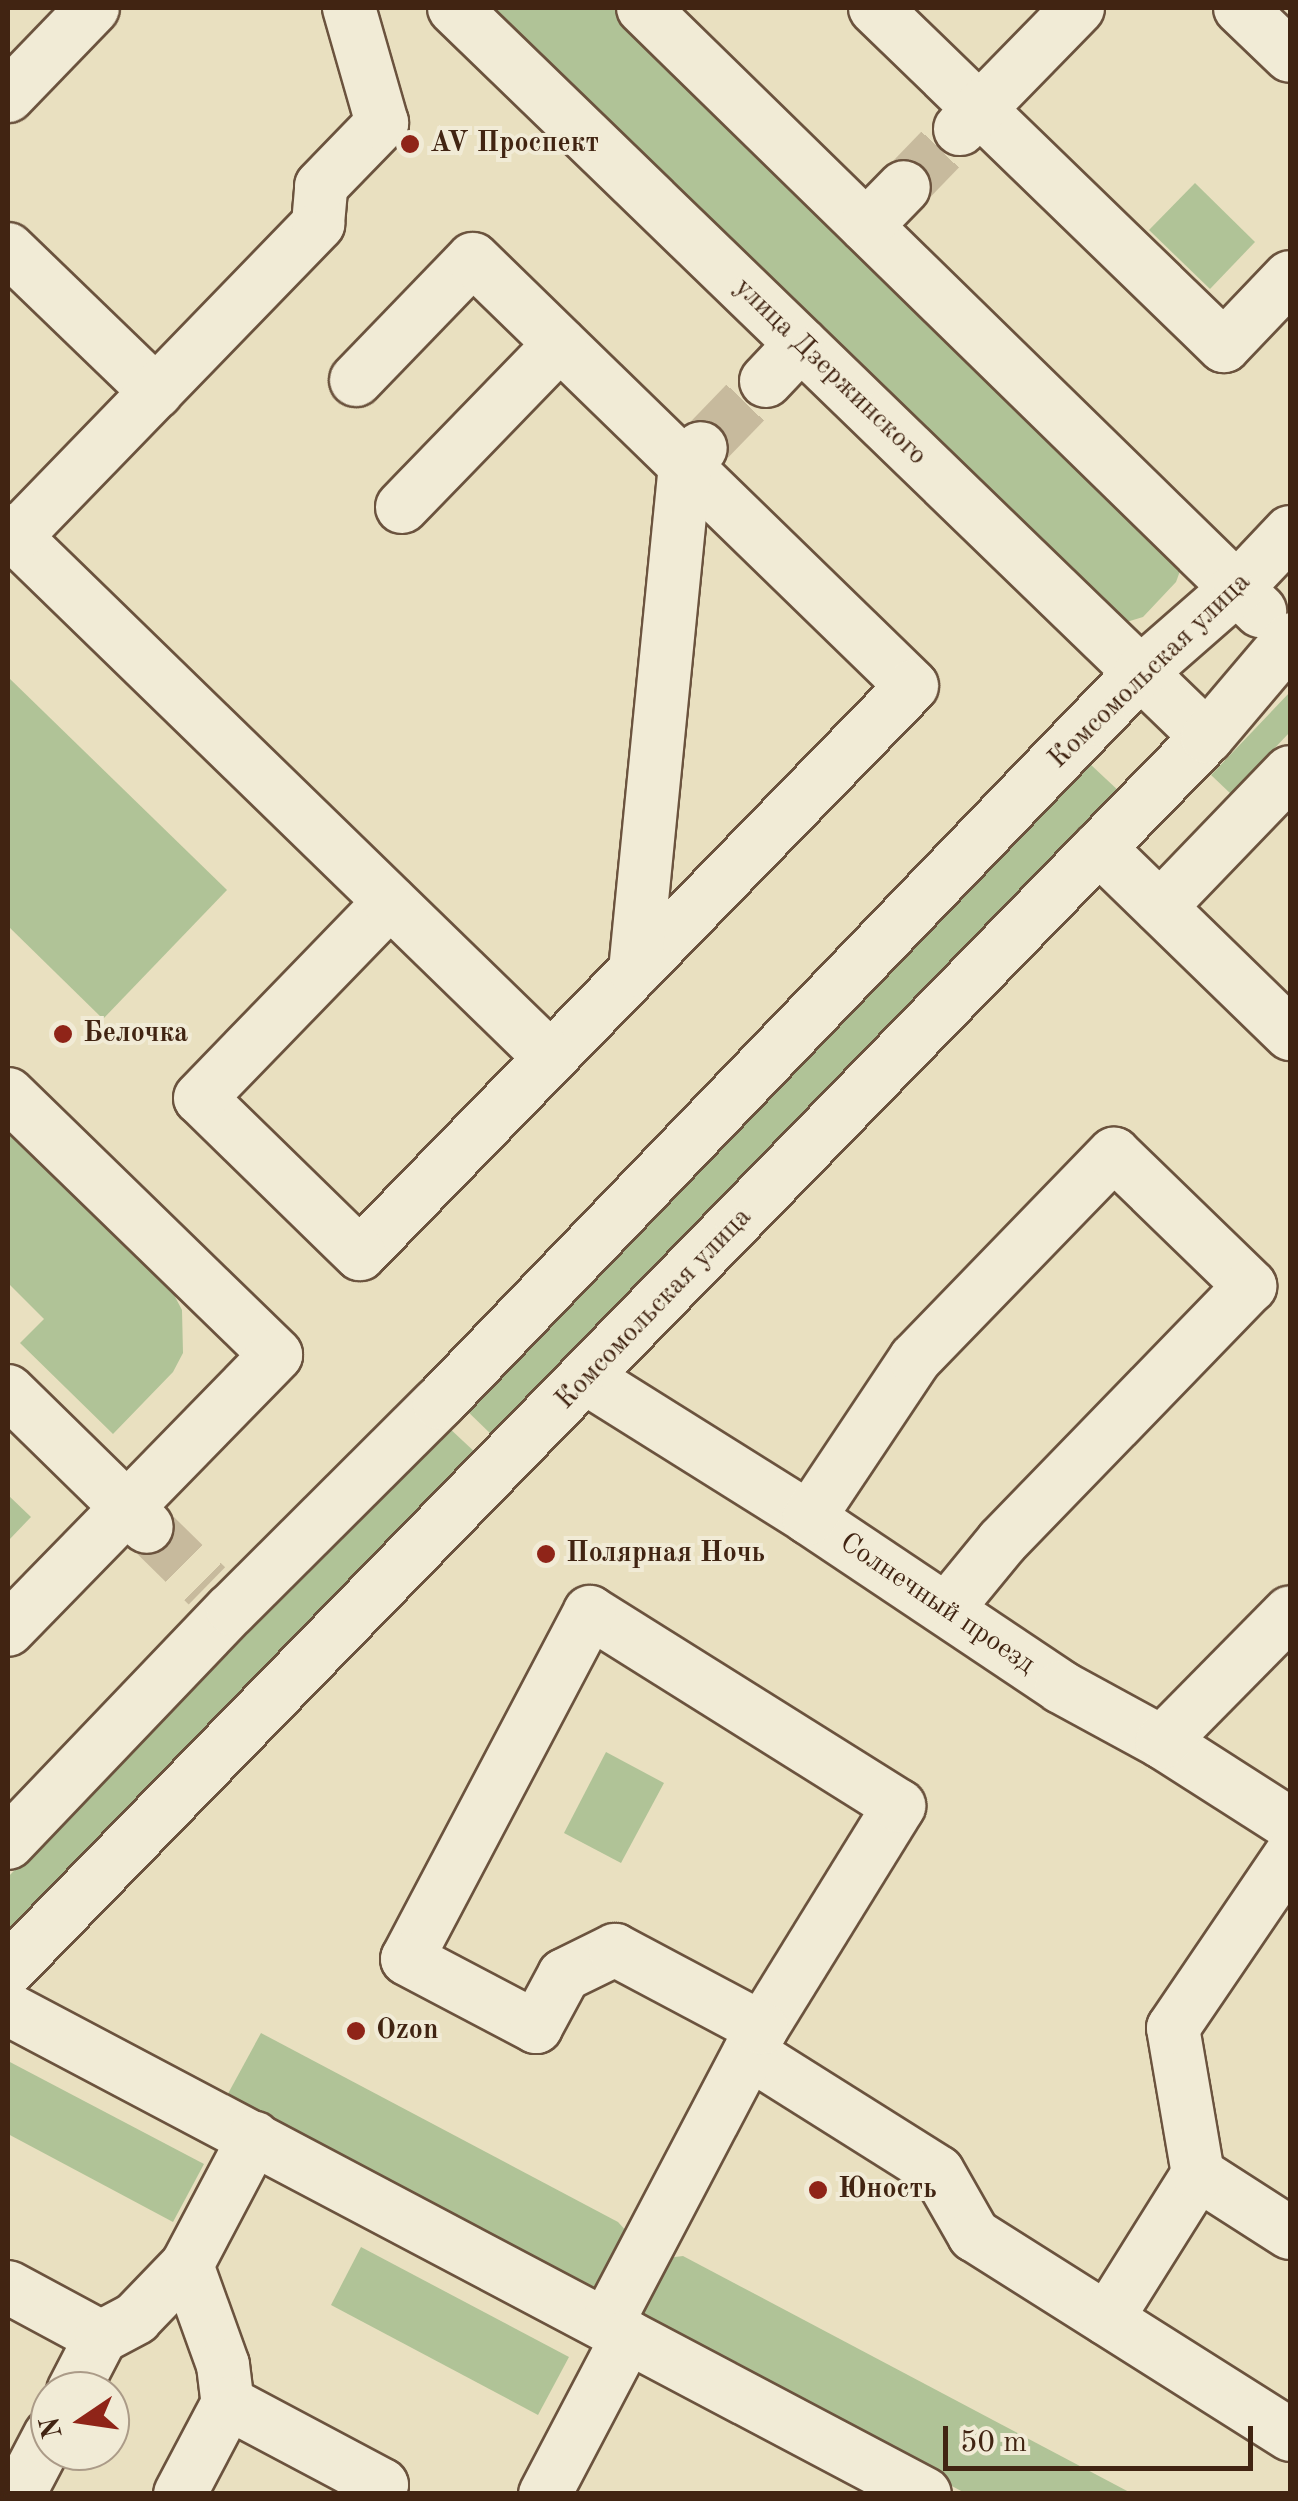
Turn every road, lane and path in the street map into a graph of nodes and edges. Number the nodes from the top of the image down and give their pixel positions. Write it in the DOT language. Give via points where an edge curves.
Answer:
graph roads {
  1 [pos="93,8"];
  2 [pos="349,8"];
  3 [pos="454,8"];
  4 [pos="643,8"];
  5 [pos="875,8"];
  6 [pos="1078,8"];
  7 [pos="1240,8"];
  8 [pos="1290,56"];
  9 [pos="8,96"];
  10 [pos="970,119"];
  11 [pos="904,187"];
  12 [pos="866,226"];
  13 [pos="8,248"];
  14 [pos="1290,276"];
  15 [pos="560,344"];
  16 [pos="801,344"];
  17 [pos="356,380"];
  18 [pos="766,381"];
  19 [pos="156,392"];
  20 [pos="696,452"];
  21 [pos="402,508"];
  22 [pos="1290,532"];
  23 [pos="11,534"];
  24 [pos="1237,588"];
  25 [pos="1290,639"];
  26 [pos="1140,673"];
  27 [pos="1207,737"];
  28 [pos="1290,772"];
  29 [pos="1098,848"];
  30 [pos="385,897"];
  31 [pos="1160,907"];
  32 [pos="635,971"];
  33 [pos="1290,1034"];
  34 [pos="550,1058"];
  35 [pos="8,1094"];
  36 [pos="586,1378"];
  37 [pos="8,1392"];
  38 [pos="137,1517"];
  39 [pos="809,1518"];
  40 [pos="947,1609"];
  41 [pos="1290,1612"];
  42 [pos="8,1630"];
  43 [pos="1162,1742"];
  44 [pos="1290,1824"];
  45 [pos="8,1843"];
  46 [pos="1290,1856"];
  47 [pos="8,1970"];
  48 [pos="8,2009"];
  49 [pos="756,2040"];
  50 [pos="254,2138"];
  51 [pos="1198,2174"];
  52 [pos="1290,2233"];
  53 [pos="188,2264"];
  54 [pos="8,2287"];
  55 [pos="1107,2319"];
  56 [pos="617,2330"];
  57 [pos="101,2337"];
  58 [pos="83,2371"];
  59 [pos="228,2404"];
  60 [pos="1290,2435"];
  61 [pos="31,2471"];
  62 [pos="19,2494"];
  63 [pos="180,2494"];
  64 [pos="377,2494"];
  65 [pos="545,2494"];
  66 [pos="925,2494"];
  1 -- 9 [label="street"];
  2 -- 19 [label="street" via="382,123 321,186 318,224"];
  3 -- 16 [label="street, улица Дзержинского"];
  4 -- 12 [label="street"];
  5 -- 10 [label="street"];
  6 -- 10 [label="street"];
  7 -- 8 [label="street"];
  10 -- 14 [label="street" via="1224,346"];
  11 -- 12 [label="street"];
  12 -- 24 [label="street"];
  13 -- 19 [label="street"];
  15 -- 17 [label="street" via="473,260"];
  15 -- 20 [label="street"];
  15 -- 21 [label="street"];
  16 -- 18 [label="street"];
  16 -- 26 [label="street, улица Дзержинского"];
  19 -- 23 [label="street"];
  20 -- 32 [label="street"];
  20 -- 32 [label="street" via="912,686"];
  22 -- 24 [label="street, Комсомольская улица"];
  23 -- 30 [label="street"];
  24 -- 25 [label="street"];
  24 -- 26 [label="street, Комсомольская улица"];
  25 -- 27 [label="street, Комсомольская улица"];
  26 -- 27 [label="street, улица Дзержинского"];
  26 -- 45 [label="street, Комсомольская улица" via="439,1403 220,1597"];
  27 -- 29 [label="street, Комсомольская улица"];
  28 -- 31 [label="street"];
  29 -- 31 [label="street"];
  29 -- 36 [label="street, Комсомольская улица"];
  30 -- 34 [label="street"];
  30 -- 34 [label="street" via="200,1098 360,1254"];
  31 -- 33 [label="street"];
  32 -- 34 [label="street"];
  35 -- 38 [label="street" via="276,1354"];
  36 -- 39 [label="street, Солнечный проезд"];
  36 -- 47 [label="street, Комсомольская улица"];
  37 -- 38 [label="street"];
  38 -- 42 [label="street"];
  39 -- 40 [label="street, Солнечный проезд"];
  39 -- 40 [label="street" via="915,1359 1114,1154 1250,1286 1002,1542"];
  40 -- 43 [label="street, Солнечный проезд" via="1061,1686"];
  41 -- 43 [label="street"];
  43 -- 44 [label="street, Солнечный проезд"];
  46 -- 51 [label="street" via="1173,2028"];
  48 -- 50 [label="street"];
  49 -- 49 [label="street" via="616,1950 564,1974 536,2028 407,1959 590,1612 899,1806"];
  49 -- 55 [label="street" via="938,2172 974,2235"];
  49 -- 56 [label="street"];
  50 -- 53 [label="street"];
  50 -- 56 [label="street"];
  51 -- 52 [label="street"];
  51 -- 55 [label="street"];
  53 -- 57 [label="street" via="136,2318"];
  53 -- 59 [label="street" via="224,2365"];
  54 -- 57 [label="street"];
  55 -- 60 [label="street"];
  56 -- 65 [label="street"];
  56 -- 66 [label="street"];
  57 -- 58 [label="street"];
  59 -- 63 [label="street"];
  59 -- 64 [label="street" via="382,2485"];
  61 -- 62 [label="street"];
}
